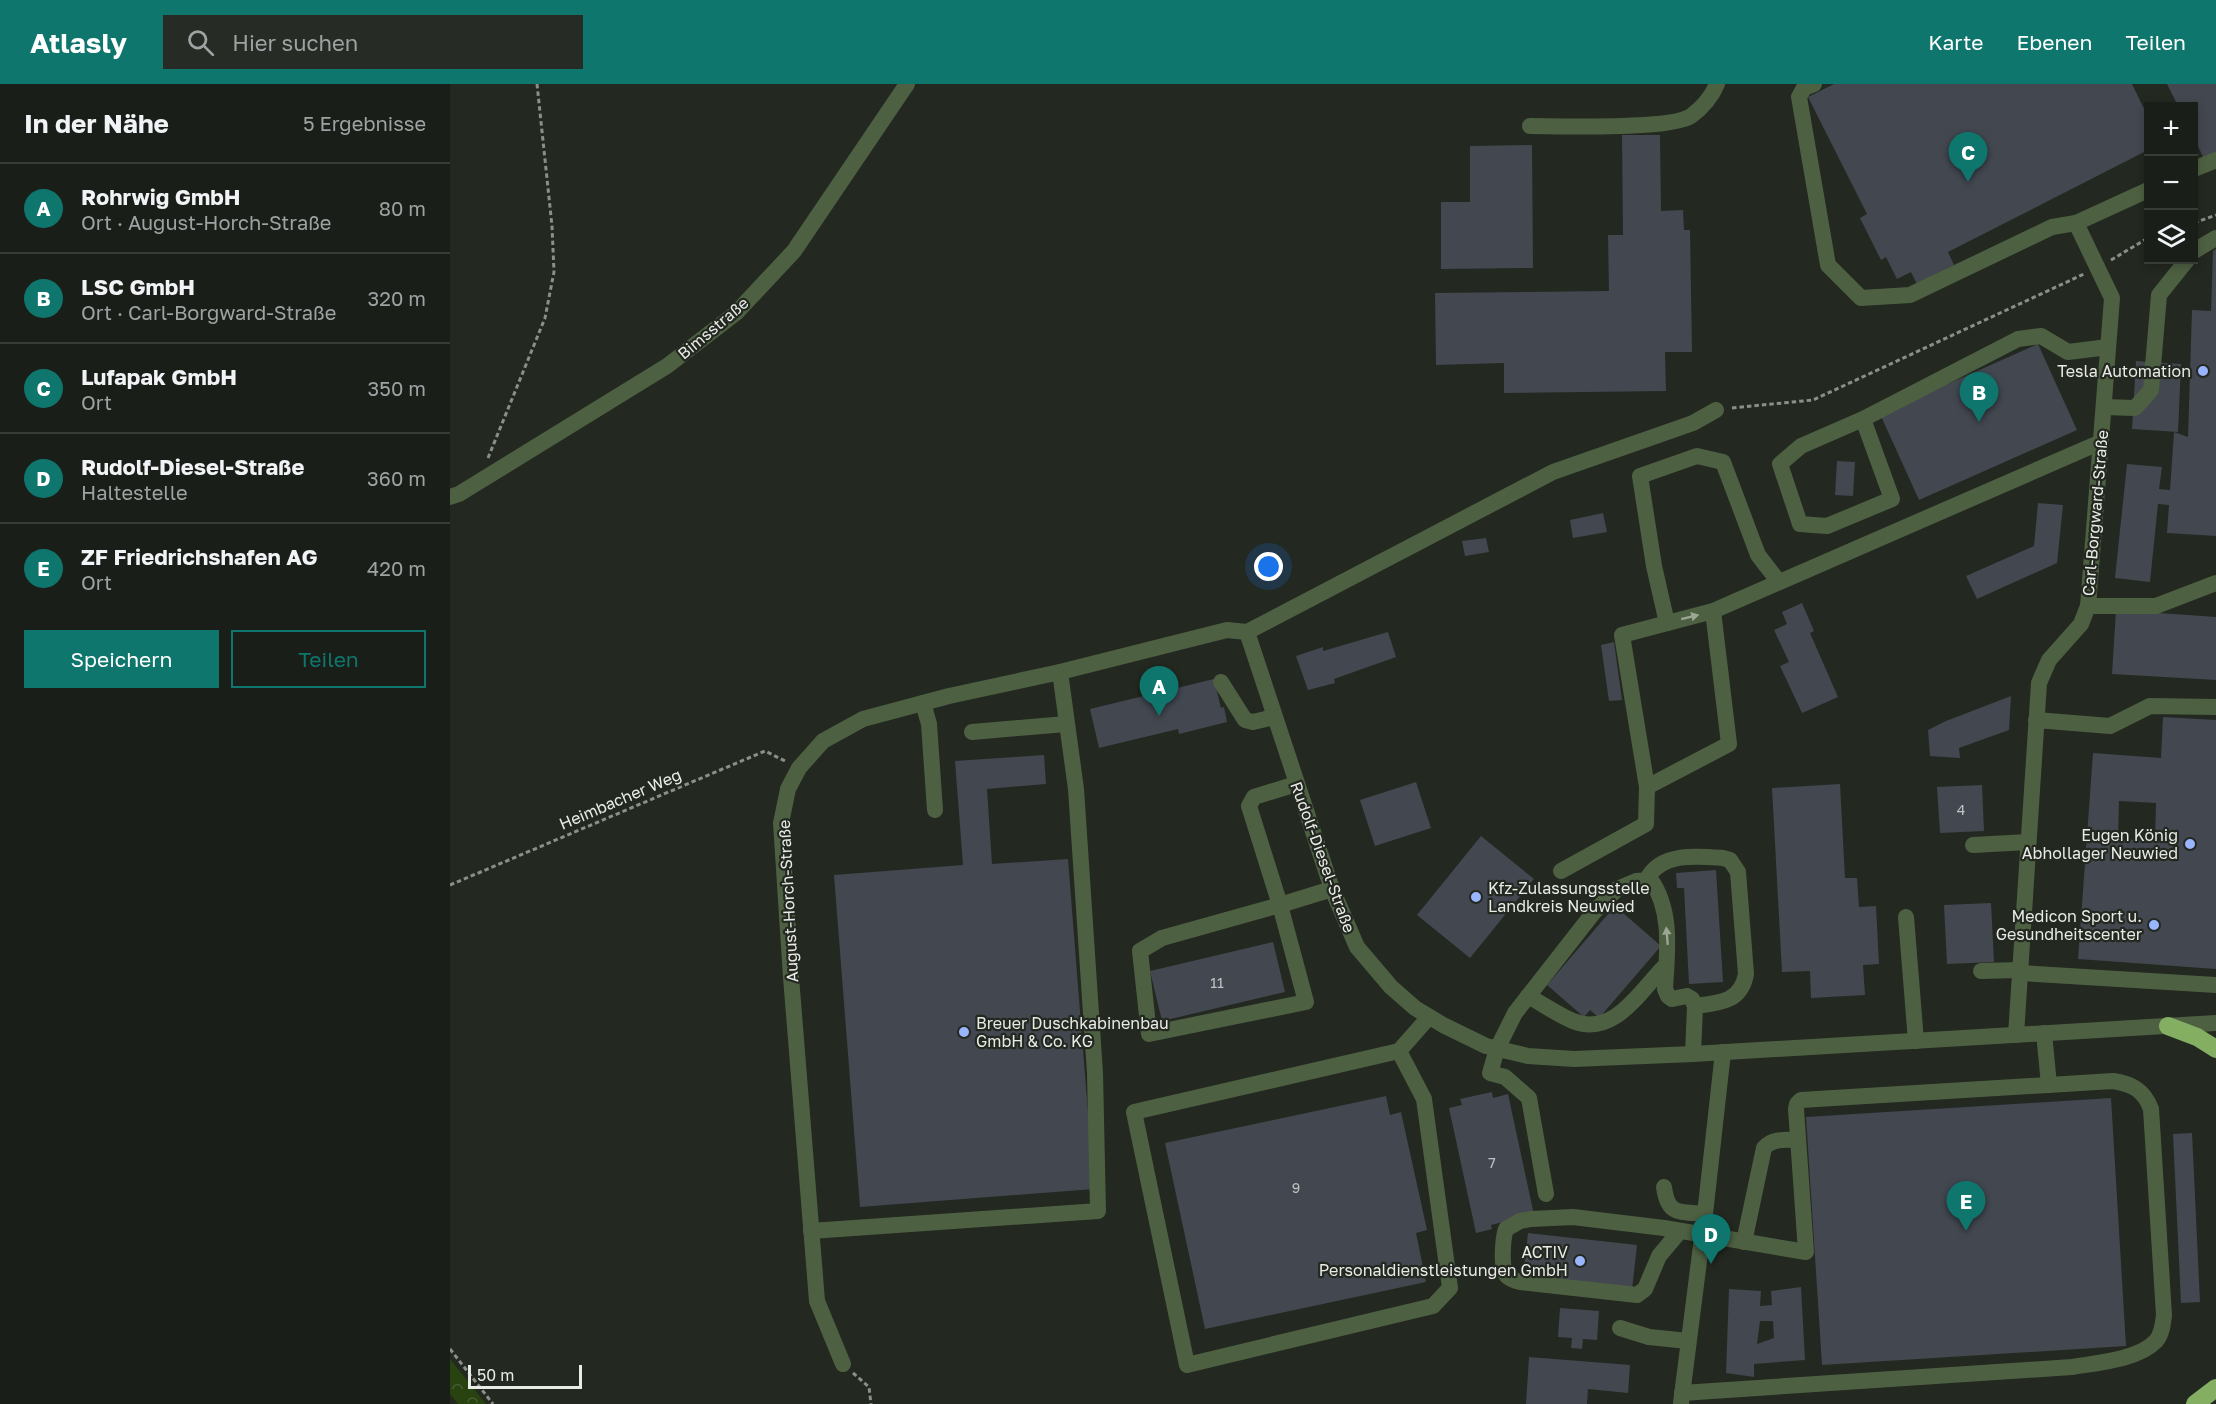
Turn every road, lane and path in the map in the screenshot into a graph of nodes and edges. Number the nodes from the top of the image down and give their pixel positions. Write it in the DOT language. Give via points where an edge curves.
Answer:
graph roads {
  1 [pos="537,84"];
  2 [pos="907,84"];
  3 [pos="1717,84"];
  4 [pos="1814,84"];
  5 [pos="1530,126"];
  6 [pos="2216,160"];
  7 [pos="2198,167"];
  8 [pos="2144,192"];
  9 [pos="2216,214"];
  10 [pos="2198,221"];
  11 [pos="2076,223"];
  12 [pos="2216,238"];
  13 [pos="2144,240"];
  14 [pos="2198,248"];
  15 [pos="2184,264"];
  16 [pos="2098,267"];
  17 [pos="2108,347"];
  18 [pos="2104,407"];
  19 [pos="1716,410"];
  20 [pos="1863,419"];
  21 [pos="2101,442"];
  22 [pos="478,482"];
  23 [pos="450,496"];
  24 [pos="1779,582"];
  25 [pos="2216,583"];
  26 [pos="2088,606"];
  27 [pos="1713,611"];
  28 [pos="1667,623"];
  29 [pos="1247,632"];
  30 [pos="1060,672"];
  31 [pos="1221,682"];
  32 [pos="923,703"];
  33 [pos="2216,707"];
  34 [pos="1274,717"];
  35 [pos="2036,720"];
  36 [pos="1066,724"];
  37 [pos="972,732"];
  38 [pos="799,768"];
  39 [pos="1296,784"];
  40 [pos="1647,787"];
  41 [pos="935,810"];
  42 [pos="2028,843"];
  43 [pos="1973,844"];
  44 [pos="1561,872"];
  45 [pos="1651,882"];
  46 [pos="450,885"];
  47 [pos="1332,889"];
  48 [pos="1280,905"];
  49 [pos="1906,917"];
  50 [pos="1666,965"];
  51 [pos="1981,971"];
  52 [pos="2020,971"];
  53 [pos="2216,985"];
  54 [pos="1528,996"];
  55 [pos="1695,1006"];
  56 [pos="1430,1017"];
  57 [pos="2216,1023"];
  58 [pos="2169,1026"];
  59 [pos="2044,1033"];
  60 [pos="2016,1035"];
  61 [pos="1916,1041"];
  62 [pos="1497,1049"];
  63 [pos="2216,1049"];
  64 [pos="1399,1051"];
  65 [pos="1723,1052"];
  66 [pos="1693,1054"];
  67 [pos="2049,1085"];
  68 [pos="1798,1140"];
  69 [pos="1664,1187"];
  70 [pos="1546,1194"];
  71 [pos="1705,1214"];
  72 [pos="1680,1231"];
  73 [pos="811,1232"];
  74 [pos="1702,1235"];
  75 [pos="1744,1242"];
  76 [pos="1620,1328"];
  77 [pos="1688,1341"];
  78 [pos="450,1349"];
  79 [pos="843,1364"];
  80 [pos="2216,1388"];
  81 [pos="1681,1398"];
  82 [pos="493,1404"];
  83 [pos="871,1404"];
  84 [pos="2195,1404"];
  1 -- 22 [label="path" via="554,272 545,318"];
  2 -- 22 [label="street, Bimsstraße" via="794,251 736,313 667,366"];
  3 -- 5 [label="street" via="1690,117 1666,124"];
  4 -- 11 [label="street" via="1804,88 1799,97 1828,265 1860,298 1910,295 2052,227"];
  6 -- 7 [label="street"];
  8 -- 11 [label="street"];
  9 -- 10 [label="path"];
  11 -- 16 [label="street, Carl-Borgward-Straße"];
  12 -- 14 [label="street"];
  13 -- 16 [label="path"];
  15 -- 18 [label="street" via="2159,295 2151,390 2135,408"];
  16 -- 17 [label="street, Carl-Borgward-Straße" via="2112,298"];
  16 -- 19 [label="path" via="1813,400"];
  17 -- 18 [label="street, Carl-Borgward-Straße"];
  17 -- 20 [label="street" via="2068,352 2041,336 2018,339"];
  18 -- 21 [label="street, Carl-Borgward-Straße"];
  19 -- 29 [label="street" via="1693,423 1553,472"];
  20 -- 20 [label="street" via="1892,499 1827,526 1800,524 1780,464 1801,446"];
  21 -- 24 [label="street"];
  21 -- 26 [label="street, Carl-Borgward-Straße"];
  22 -- 23 [label="street, Bimsstraße"];
  24 -- 27 [label="street"];
  24 -- 28 [label="street" via="1758,555 1723,462 1697,456 1640,476"];
  25 -- 26 [label="street" via="2156,606"];
  26 -- 35 [label="street, Carl-Borgward-Straße" via="2081,624 2049,660 2039,683"];
  28 -- 27 [label="street, one-way"];
  27 -- 40 [label="street" via="1728,744"];
  28 -- 40 [label="street" via="1622,635"];
  29 -- 30 [label="street, August-Horch-Straße" via="1227,630"];
  29 -- 34 [label="street, Rudolf-Diesel-Straße"];
  30 -- 32 [label="street, August-Horch-Straße"];
  30 -- 36 [label="street"];
  31 -- 34 [label="street" via="1245,720 1253,723"];
  32 -- 38 [label="street, August-Horch-Straße" via="863,719 823,741"];
  32 -- 41 [label="street" via="929,724"];
  33 -- 35 [label="street" via="2158,704 2110,726"];
  34 -- 39 [label="street, Rudolf-Diesel-Straße"];
  35 -- 42 [label="street, Carl-Borgward-Straße"];
  36 -- 37 [label="street"];
  36 -- 73 [label="street" via="1076,789 1095,1062 1098,1211"];
  38 -- 46 [label="path, Heimbacher Weg" via="765,751"];
  38 -- 73 [label="street, August-Horch-Straße" via="788,789 782,823"];
  39 -- 47 [label="street, Rudolf-Diesel-Straße"];
  39 -- 48 [label="street" via="1254,798 1249,806"];
  40 -- 44 [label="street" via="1646,824"];
  42 -- 43 [label="street"];
  42 -- 52 [label="street, Carl-Borgward-Straße"];
  50 -- 45 [label="street, one-way" via="1661,900"];
  45 -- 54 [label="street" via="1617,888"];
  45 -- 55 [label="street" via="1650,873 1663,862 1677,858 1723,858 1730,860 1738,872 1745,983 1733,997"];
  47 -- 48 [label="street"];
  47 -- 56 [label="street, Rudolf-Diesel-Straße" via="1357,947 1391,987"];
  48 -- 48 [label="street" via="1306,1002 1149,1034 1140,951 1162,938"];
  49 -- 61 [label="street"];
  50 -- 54 [label="street" via="1621,1014 1608,1022 1574,1021"];
  50 -- 55 [label="street" via="1668,996 1690,997"];
  51 -- 52 [label="street"];
  52 -- 53 [label="street"];
  52 -- 60 [label="street, Carl-Borgward-Straße"];
  54 -- 62 [label="street"];
  55 -- 66 [label="street"];
  56 -- 62 [label="street, Rudolf-Diesel-Straße" via="1473,1041"];
  56 -- 64 [label="street"];
  57 -- 58 [label="street, Rudolf-Diesel-Straße"];
  58 -- 59 [label="street, Rudolf-Diesel-Straße"];
  58 -- 63 [label="highway"];
  59 -- 60 [label="street, Rudolf-Diesel-Straße"];
  59 -- 67 [label="street"];
  60 -- 61 [label="street, Rudolf-Diesel-Straße"];
  61 -- 65 [label="street, Rudolf-Diesel-Straße"];
  62 -- 66 [label="street, Rudolf-Diesel-Straße" via="1556,1059"];
  62 -- 70 [label="street" via="1490,1073 1505,1077 1529,1098"];
  64 -- 64 [label="street" via="1134,1112 1186,1365 1433,1306 1450,1288 1424,1099"];
  65 -- 66 [label="street, Rudolf-Diesel-Straße"];
  65 -- 71 [label="street"];
  67 -- 68 [label="street" via="1801,1100 1796,1109"];
  67 -- 81 [label="street" via="2113,1081 2128,1083 2147,1098 2151,1109 2164,1315 2157,1340 2149,1347 2114,1360 2072,1367"];
  68 -- 75 [label="street" via="1777,1140 1764,1148"];
  68 -- 75 [label="street" via="1806,1252"];
  69 -- 71 [label="street" via="1665,1201 1670,1207"];
  71 -- 74 [label="street"];
  72 -- 72 [label="street" via="1574,1217 1520,1221 1504,1233 1504,1272 1520,1282 1637,1295 1645,1289 1659,1256"];
  72 -- 74 [label="street"];
  73 -- 79 [label="street, August-Horch-Straße" via="817,1301"];
  74 -- 75 [label="street"];
  74 -- 77 [label="street"];
  76 -- 77 [label="street" via="1649,1337"];
  77 -- 81 [label="street"];
  78 -- 82 [label="path"];
  79 -- 83 [label="path" via="869,1387"];
  80 -- 84 [label="highway"];
}
